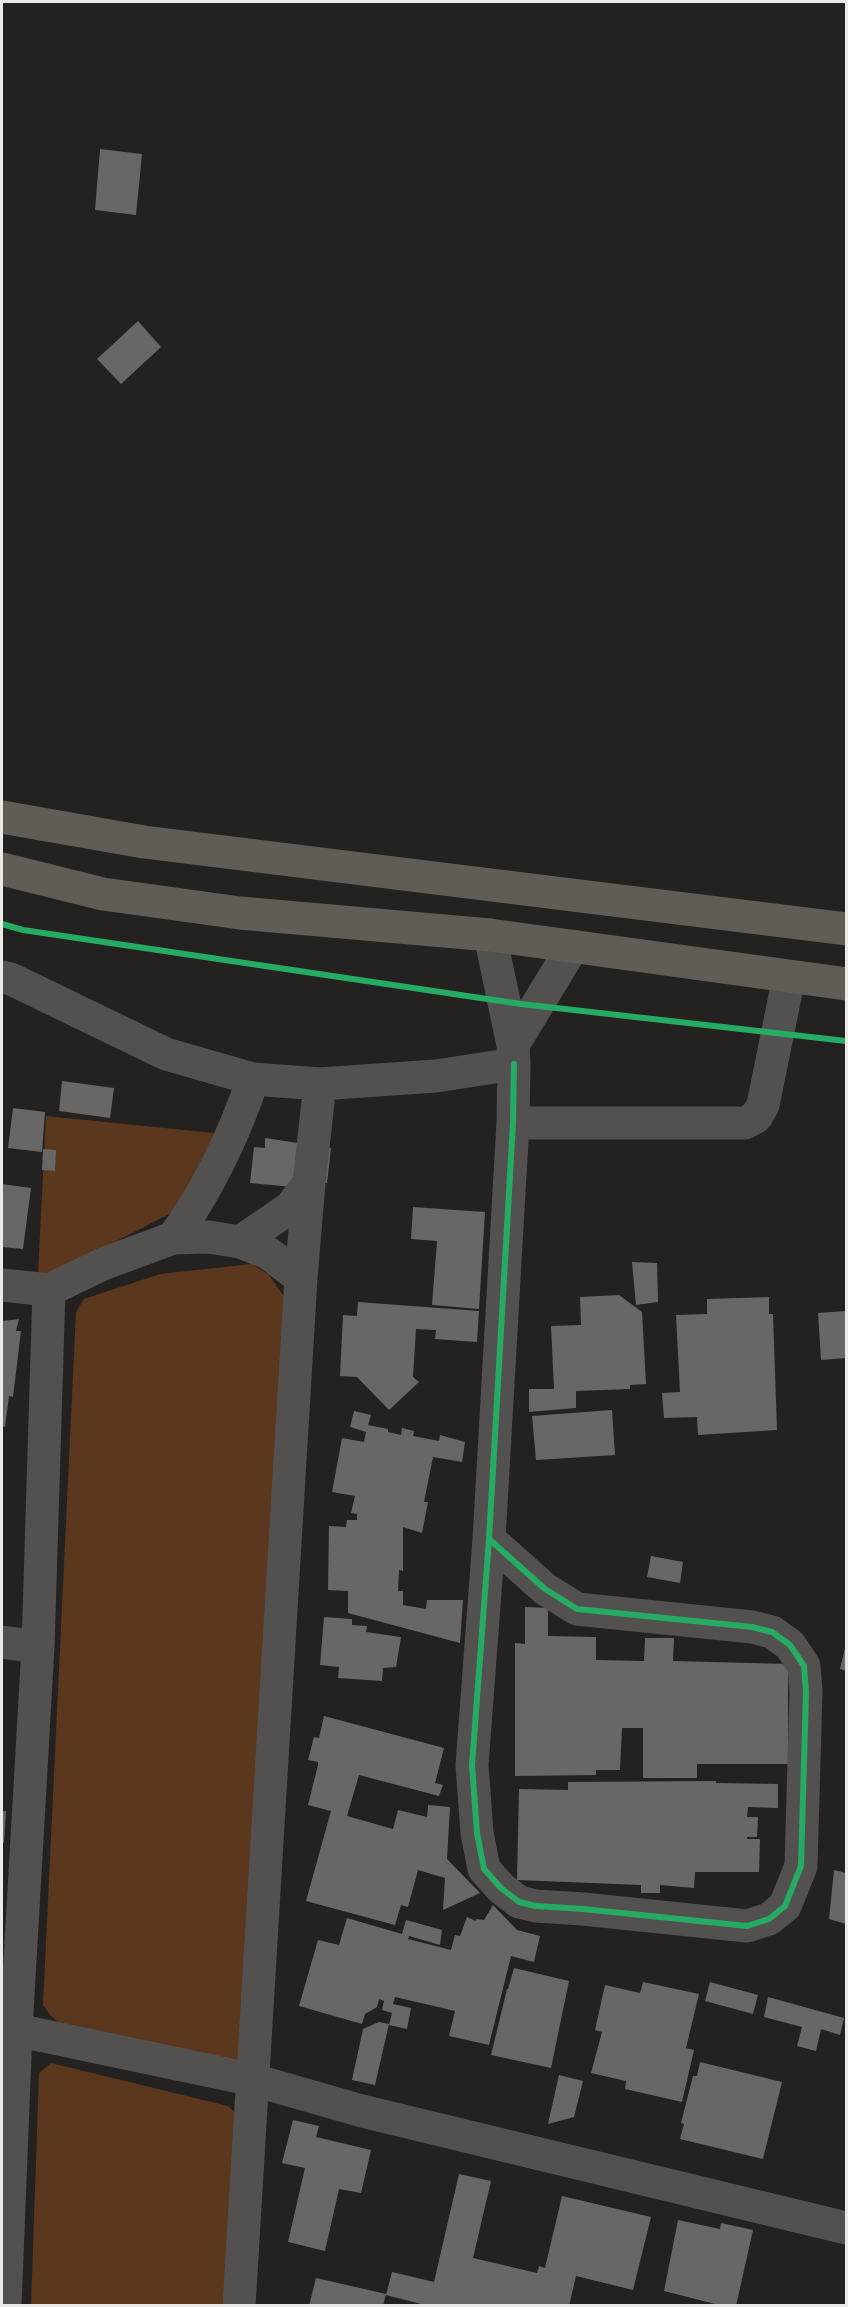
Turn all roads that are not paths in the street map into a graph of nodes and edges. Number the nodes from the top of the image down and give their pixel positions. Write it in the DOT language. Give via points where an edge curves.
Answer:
graph roads {
  1 [pos="2,793"];
  2 [pos="2,817"];
  3 [pos="144,842"];
  4 [pos="2,868"];
  5 [pos="846,929"];
  6 [pos="490,935"];
  7 [pos="573,945"];
  8 [pos="2,977"];
  9 [pos="789,977"];
  10 [pos="846,984"];
  11 [pos="514,1055"];
  12 [pos="253,1079"];
  13 [pos="320,1084"];
  14 [pos="513,1123"];
  15 [pos="309,1183"];
  16 [pos="173,1238"];
  17 [pos="240,1242"];
  18 [pos="301,1278"];
  19 [pos="2,1285"];
  20 [pos="49,1290"];
  21 [pos="489,1539"];
  22 [pos="2,1642"];
  23 [pos="38,1647"];
  24 [pos="10,1996"];
  25 [pos="16,2030"];
  26 [pos="254,2080"];
  27 [pos="846,2228"];
  28 [pos="5,2306"];
  29 [pos="239,2306"];
  1 -- 3 [label="main road"];
  2 -- 3 [label="main road"];
  3 -- 5 [label="main road"];
  4 -- 6 [label="main road" via="103,894 228,911"];
  6 -- 7 [label="main road"];
  6 -- 11 [label="street"];
  7 -- 9 [label="main road"];
  7 -- 11 [label="street"];
  8 -- 12 [label="street" via="166,1054"];
  9 -- 10 [label="main road"];
  9 -- 14 [label="street" via="763,1106 756,1117 745,1123"];
  11 -- 13 [label="street" via="435,1076"];
  11 -- 14 [label="street"];
  12 -- 13 [label="street"];
  12 -- 16 [label="street" via="194,1210"];
  13 -- 15 [label="street"];
  14 -- 21 [label="street"];
  15 -- 17 [label="street" via="291,1207"];
  15 -- 18 [label="street"];
  16 -- 17 [label="street" via="208,1237"];
  16 -- 20 [label="street" via="103,1264"];
  17 -- 18 [label="street" via="268,1253"];
  18 -- 26 [label="street"];
  19 -- 20 [label="street"];
  20 -- 23 [label="street"];
  21 -- 21 [label="street" via="472,1765 484,1869 519,1902 536,1906 747,1926 769,1919 785,1906 801,1866 807,1692 804,1666 790,1645 772,1632 752,1627 577,1609 545,1589"];
  22 -- 23 [label="street"];
  23 -- 24 [label="street"];
  24 -- 25 [label="street"];
  25 -- 26 [label="street"];
  25 -- 28 [label="street"];
  26 -- 27 [label="street" via="362,2111"];
  26 -- 29 [label="street"];
}
